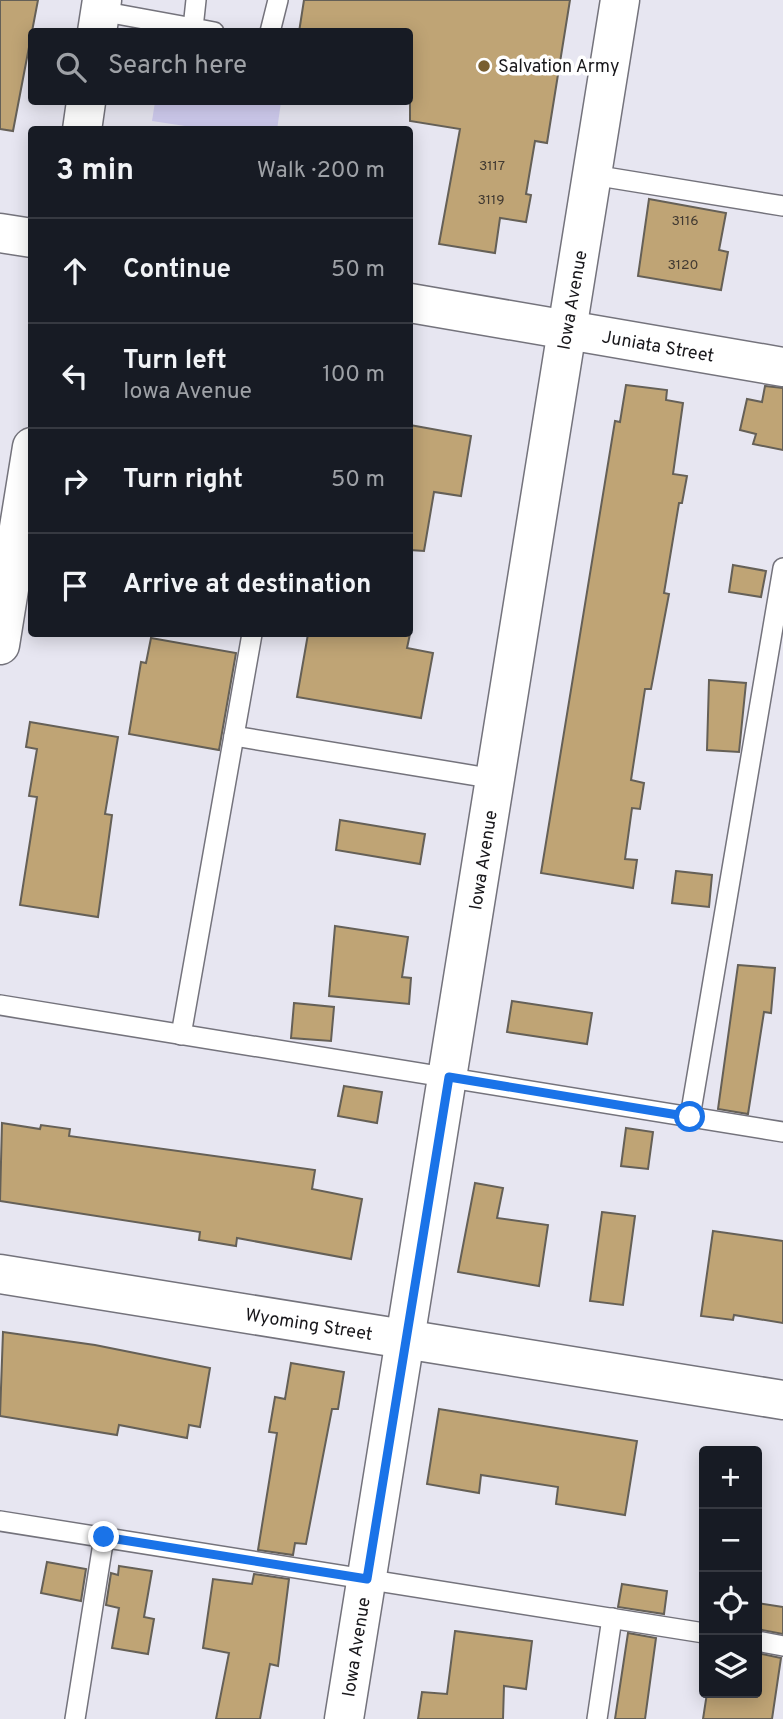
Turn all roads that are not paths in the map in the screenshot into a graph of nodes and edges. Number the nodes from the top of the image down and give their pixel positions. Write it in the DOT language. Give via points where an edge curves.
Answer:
graph roads {
  1 [pos="196,0"];
  2 [pos="278,0"];
  3 [pos="620,0"];
  4 [pos="99,14"];
  5 [pos="193,28"];
  6 [pos="271,28"];
  7 [pos="86,105"];
  8 [pos="83,126"];
  9 [pos="593,175"];
  10 [pos="783,206"];
  11 [pos="0,233"];
  12 [pos="28,237"];
  13 [pos="413,304"];
  14 [pos="566,330"];
  15 [pos="783,367"];
  16 [pos="28,472"];
  17 [pos="783,568"];
  18 [pos="251,637"];
  19 [pos="0,645"];
  20 [pos="234,736"];
  21 [pos="495,779"];
  22 [pos="0,1005"];
  23 [pos="181,1035"];
  24 [pos="449,1077"];
  25 [pos="690,1117"];
  26 [pos="783,1132"];
  27 [pos="0,1274"];
  28 [pos="406,1339"];
  29 [pos="783,1400"];
  30 [pos="0,1521"];
  31 [pos="104,1537"];
  32 [pos="367,1579"];
  33 [pos="612,1618"];
  34 [pos="699,1632"];
  35 [pos="762,1642"];
  36 [pos="783,1646"];
  37 [pos="75,1719"];
  38 [pos="344,1719"];
  39 [pos="597,1719"];
  1 -- 5 [label="lane"];
  2 -- 6 [label="lane"];
  3 -- 9 [label="street, Iowa Avenue"];
  4 -- 5 [label="lane"];
  7 -- 8 [label="street"];
  9 -- 10 [label="lane"];
  9 -- 14 [label="street, Iowa Avenue"];
  11 -- 12 [label="street"];
  13 -- 14 [label="street, Juniata Street"];
  14 -- 15 [label="street, Juniata Street"];
  14 -- 21 [label="street, Iowa Avenue"];
  16 -- 19 [label="street"];
  17 -- 25 [label="lane"];
  18 -- 20 [label="lane"];
  20 -- 21 [label="lane"];
  20 -- 23 [label="lane"];
  21 -- 24 [label="street, Iowa Avenue"];
  22 -- 23 [label="lane"];
  23 -- 24 [label="lane"];
  24 -- 25 [label="lane"];
  24 -- 28 [label="street, Iowa Avenue"];
  25 -- 26 [label="lane"];
  27 -- 28 [label="street, Wyoming Street"];
  28 -- 29 [label="street, Wyoming Street"];
  28 -- 32 [label="street, Iowa Avenue"];
  30 -- 31 [label="lane"];
  31 -- 32 [label="lane"];
  31 -- 37 [label="lane"];
  32 -- 33 [label="lane"];
  32 -- 38 [label="street, Iowa Avenue"];
  33 -- 34 [label="lane"];
  33 -- 39 [label="lane"];
  35 -- 36 [label="lane"];
}
